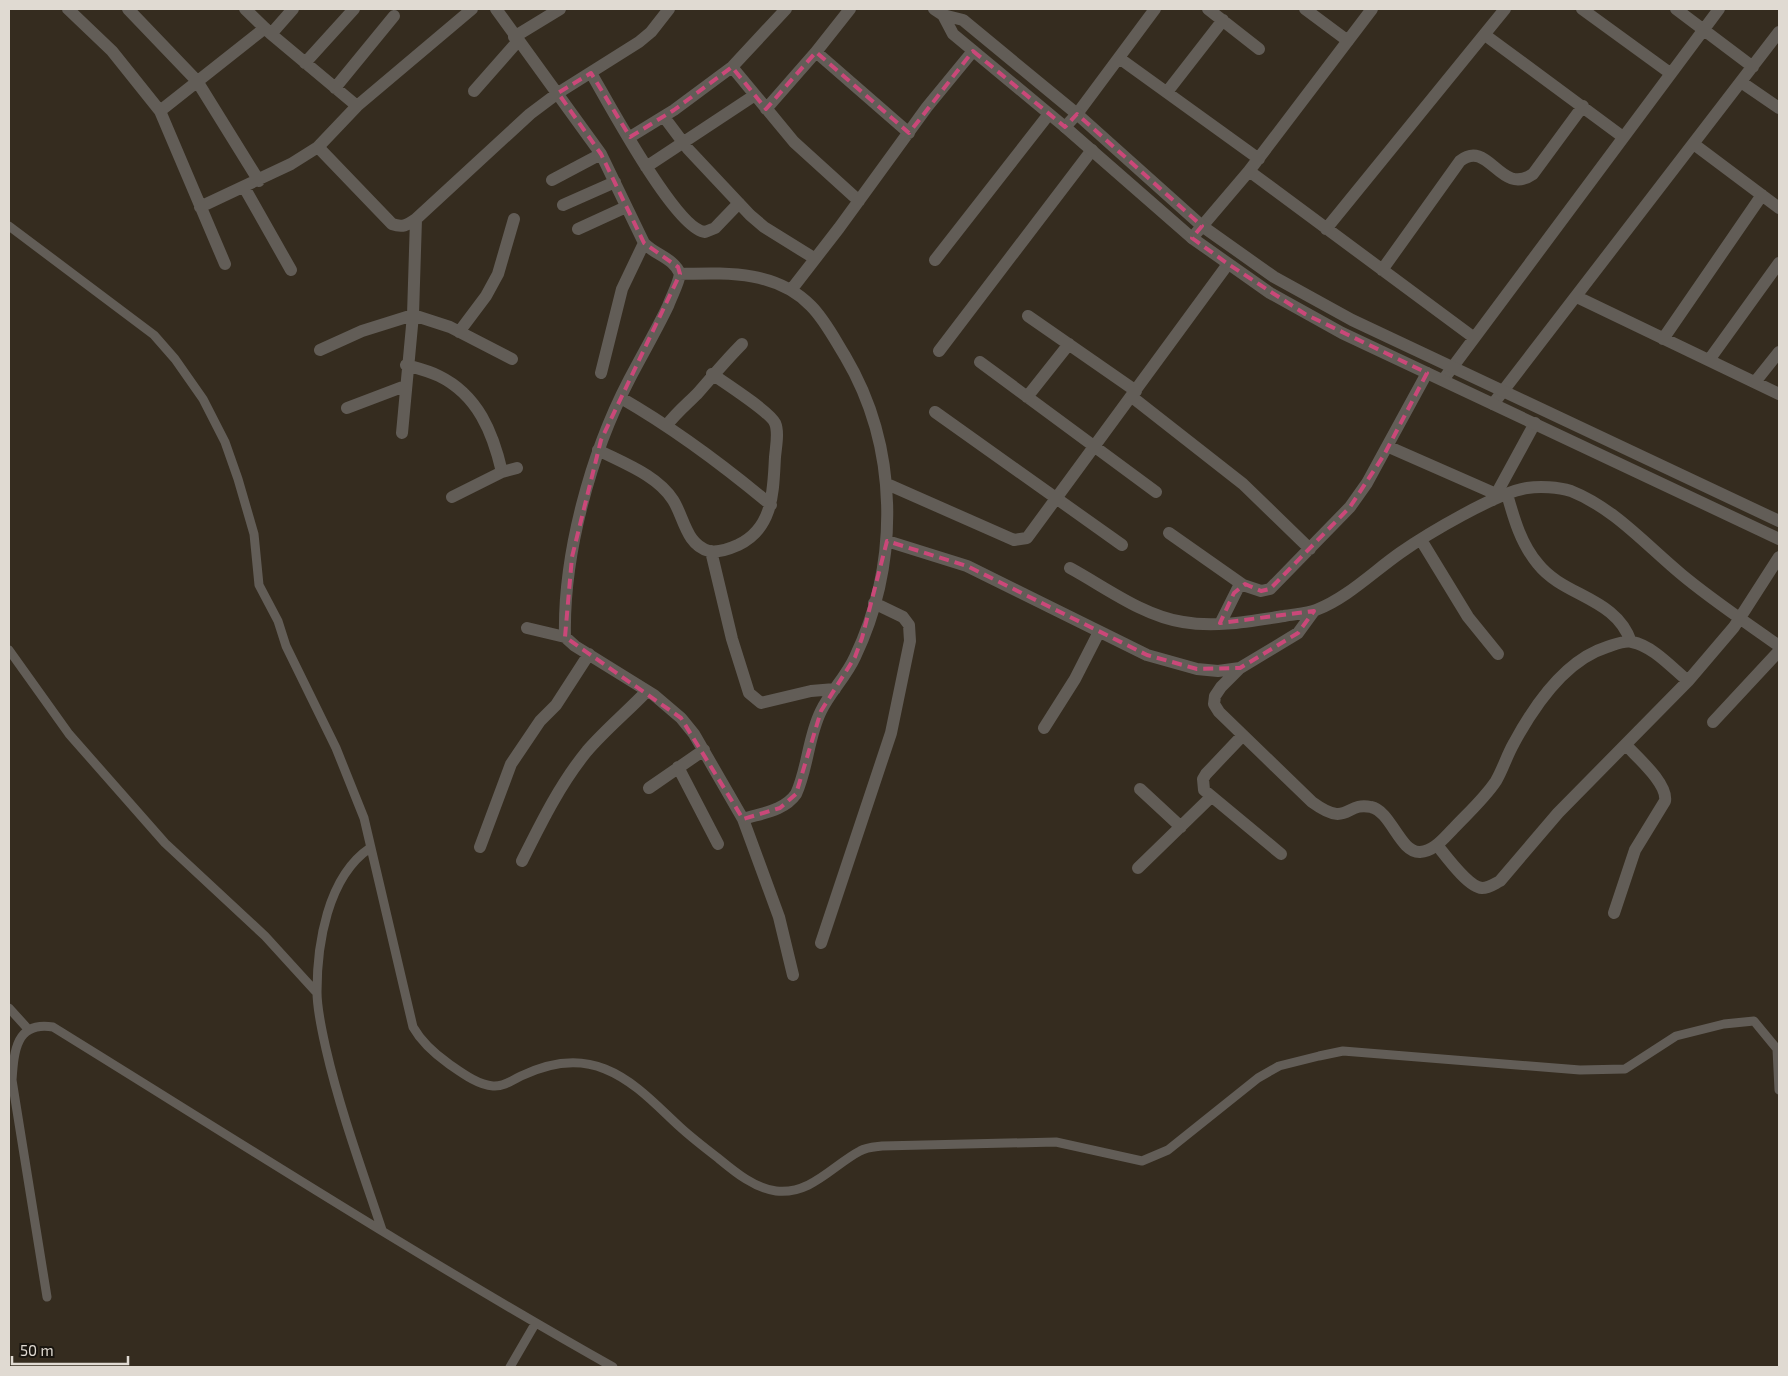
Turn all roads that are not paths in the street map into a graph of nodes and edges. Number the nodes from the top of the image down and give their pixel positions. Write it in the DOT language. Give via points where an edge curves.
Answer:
graph roads {
  1 [pos="68,9"];
  2 [pos="128,9"];
  3 [pos="245,9"];
  4 [pos="293,9"];
  5 [pos="354,9"];
  6 [pos="472,9"];
  7 [pos="496,9"];
  8 [pos="560,9"];
  9 [pos="669,9"];
  10 [pos="786,9"];
  11 [pos="850,9"];
  12 [pos="1155,9"];
  13 [pos="1208,9"];
  14 [pos="1305,9"];
  15 [pos="1372,9"];
  16 [pos="1505,9"];
  17 [pos="1582,9"];
  18 [pos="1676,9"];
  19 [pos="1719,9"];
  20 [pos="939,12"];
  21 [pos="394,16"];
  22 [pos="1222,20"];
  23 [pos="1703,30"];
  24 [pos="268,31"];
  25 [pos="1779,32"];
  26 [pos="1485,35"];
  27 [pos="516,39"];
  28 [pos="1348,41"];
  29 [pos="1259,49"];
  30 [pos="973,51"];
  31 [pos="816,52"];
  32 [pos="1119,58"];
  33 [pos="305,63"];
  34 [pos="732,67"];
  35 [pos="1753,67"];
  36 [pos="591,73"];
  37 [pos="1670,73"];
  38 [pos="197,81"];
  39 [pos="1741,82"];
  40 [pos="335,88"];
  41 [pos="474,91"];
  42 [pos="1167,92"];
  43 [pos="558,93"];
  44 [pos="755,96"];
  45 [pos="357,106"];
  46 [pos="1583,106"];
  47 [pos="1779,108"];
  48 [pos="766,109"];
  49 [pos="160,111"];
  50 [pos="1049,114"];
  51 [pos="1077,114"];
  52 [pos="664,117"];
  53 [pos="1065,127"];
  54 [pos="909,133"];
  55 [pos="630,137"];
  56 [pos="1624,137"];
  57 [pos="683,143"];
  58 [pos="1695,144"];
  59 [pos="318,147"];
  60 [pos="1092,150"];
  61 [pos="600,154"];
  62 [pos="1259,159"];
  63 [pos="646,167"];
  64 [pos="1249,171"];
  65 [pos="552,180"];
  66 [pos="260,181"];
  67 [pos="615,182"];
  68 [pos="244,187"];
  69 [pos="1762,195"];
  70 [pos="859,201"];
  71 [pos="739,203"];
  72 [pos="563,205"];
  73 [pos="626,206"];
  74 [pos="200,207"];
  75 [pos="1779,208"];
  76 [pos="416,218"];
  77 [pos="514,219"];
  78 [pos="9,226"];
  79 [pos="1202,226"];
  80 [pos="578,229"];
  81 [pos="1326,229"];
  82 [pos="1192,238"];
  83 [pos="644,243"];
  84 [pos="814,258"];
  85 [pos="935,260"];
  86 [pos="1779,263"];
  87 [pos="225,264"];
  88 [pos="1228,264"];
  89 [pos="291,270"];
  90 [pos="1382,270"];
  91 [pos="680,274"];
  92 [pos="791,290"];
  93 [pos="1577,298"];
  94 [pos="412,315"];
  95 [pos="1028,316"];
  96 [pos="459,332"];
  97 [pos="1473,337"];
  98 [pos="1663,339"];
  99 [pos="742,344"];
  100 [pos="1069,344"];
  101 [pos="320,350"];
  102 [pos="939,350"];
  103 [pos="1779,352"];
  104 [pos="512,359"];
  105 [pos="1709,360"];
  106 [pos="980,362"];
  107 [pos="406,365"];
  108 [pos="1452,365"];
  109 [pos="601,373"];
  110 [pos="1427,373"];
  111 [pos="712,374"];
  112 [pos="1443,380"];
  113 [pos="1755,382"];
  114 [pos="405,386"];
  115 [pos="1503,390"];
  116 [pos="1134,394"];
  117 [pos="1779,394"];
  118 [pos="1027,397"];
  119 [pos="621,398"];
  120 [pos="1493,404"];
  121 [pos="347,408"];
  122 [pos="935,412"];
  123 [pos="1535,423"];
  124 [pos="668,425"];
  125 [pos="402,433"];
  126 [pos="1094,447"];
  127 [pos="1389,447"];
  128 [pos="598,450"];
  129 [pos="517,468"];
  130 [pos="502,472"];
  131 [pos="887,484"];
  132 [pos="1156,492"];
  133 [pos="452,497"];
  134 [pos="1057,497"];
  135 [pos="1498,497"];
  136 [pos="771,505"];
  137 [pos="1779,521"];
  138 [pos="1169,533"];
  139 [pos="1779,539"];
  140 [pos="1421,540"];
  141 [pos="887,541"];
  142 [pos="1122,545"];
  143 [pos="1310,549"];
  144 [pos="711,552"];
  145 [pos="1779,557"];
  146 [pos="1070,568"];
  147 [pos="1243,585"];
  148 [pos="874,602"];
  149 [pos="1314,611"];
  150 [pos="1741,617"];
  151 [pos="1220,624"];
  152 [pos="527,628"];
  153 [pos="1099,632"];
  154 [pos="565,636"];
  155 [pos="1631,642"];
  156 [pos="1779,646"];
  157 [pos="9,650"];
  158 [pos="1779,651"];
  159 [pos="589,654"];
  160 [pos="1498,654"];
  161 [pos="1240,668"];
  162 [pos="1688,681"];
  163 [pos="835,689"];
  164 [pos="647,691"];
  165 [pos="1713,722"];
  166 [pos="1044,728"];
  167 [pos="1243,735"];
  168 [pos="1626,745"];
  169 [pos="704,750"];
  170 [pos="678,767"];
  171 [pos="649,788"];
  172 [pos="1140,790"];
  173 [pos="1211,797"];
  174 [pos="743,818"];
  175 [pos="1181,827"];
  176 [pos="718,844"];
  177 [pos="1437,845"];
  178 [pos="480,847"];
  179 [pos="370,848"];
  180 [pos="1281,854"];
  181 [pos="522,861"];
  182 [pos="1138,868"];
  183 [pos="1614,913"];
  184 [pos="821,943"];
  185 [pos="793,974"];
  186 [pos="317,993"];
  187 [pos="9,1008"];
  188 [pos="28,1029"];
  189 [pos="1779,1090"];
  190 [pos="382,1230"];
  191 [pos="47,1297"];
  192 [pos="535,1324"];
  193 [pos="510,1367"];
  194 [pos="613,1367"];
  1 -- 49 [label="street" via="112,51"];
  2 -- 38 [label="street"];
  3 -- 24 [label="street"];
  4 -- 24 [label="street"];
  5 -- 33 [label="street"];
  6 -- 45 [label="street"];
  7 -- 27 [label="street"];
  8 -- 27 [label="street"];
  9 -- 36 [label="street" via="640,42"];
  10 -- 34 [label="street"];
  11 -- 31 [label="street"];
  12 -- 32 [label="street"];
  13 -- 22 [label="street"];
  14 -- 28 [label="street"];
  15 -- 28 [label="street"];
  16 -- 26 [label="street"];
  17 -- 37 [label="street"];
  18 -- 23 [label="street"];
  19 -- 23 [label="street"];
  20 -- 30 [label="street" via="953,34"];
  20 -- 51 [label="street" via="964,20"];
  21 -- 40 [label="street"];
  22 -- 29 [label="street"];
  22 -- 42 [label="street"];
  23 -- 35 [label="street"];
  23 -- 37 [label="street"];
  24 -- 33 [label="street"];
  24 -- 38 [label="street"];
  25 -- 35 [label="street"];
  26 -- 46 [label="street"];
  26 -- 81 [label="street"];
  27 -- 41 [label="street"];
  27 -- 43 [label="street"];
  28 -- 62 [label="street"];
  30 -- 50 [label="street"];
  30 -- 54 [label="street"];
  31 -- 48 [label="street"];
  31 -- 54 [label="street"];
  32 -- 42 [label="street"];
  32 -- 51 [label="street"];
  33 -- 40 [label="street"];
  34 -- 44 [label="street"];
  34 -- 52 [label="street"];
  35 -- 39 [label="street"];
  36 -- 43 [label="street"];
  36 -- 55 [label="street"];
  37 -- 56 [label="street"];
  38 -- 49 [label="street"];
  38 -- 66 [label="street"];
  39 -- 47 [label="street"];
  39 -- 58 [label="street"];
  40 -- 45 [label="street"];
  42 -- 62 [label="street"];
  43 -- 61 [label="street"];
  43 -- 76 [label="street" via="530,114"];
  44 -- 48 [label="street"];
  44 -- 57 [label="street"];
  45 -- 59 [label="street"];
  46 -- 56 [label="street"];
  46 -- 90 [label="street" via="1527,178 1519,181 1510,179 1482,157 1467,156 1460,161"];
  48 -- 70 [label="street" via="794,142"];
  49 -- 74 [label="street"];
  50 -- 53 [label="street"];
  50 -- 85 [label="street"];
  51 -- 53 [label="street"];
  51 -- 79 [label="street"];
  52 -- 55 [label="street"];
  52 -- 57 [label="street"];
  53 -- 60 [label="street"];
  54 -- 70 [label="street"];
  55 -- 63 [label="street"];
  56 -- 97 [label="street"];
  57 -- 63 [label="street"];
  57 -- 71 [label="street"];
  58 -- 69 [label="street"];
  58 -- 93 [label="street"];
  59 -- 66 [label="street"];
  59 -- 76 [label="street" via="392,224 406,226"];
  60 -- 82 [label="street"];
  60 -- 102 [label="street"];
  61 -- 65 [label="street"];
  61 -- 67 [label="street"];
  62 -- 64 [label="street"];
  63 -- 71 [label="street" via="681,215 699,232 715,228"];
  64 -- 79 [label="street"];
  64 -- 81 [label="street"];
  66 -- 68 [label="street"];
  67 -- 72 [label="street"];
  67 -- 73 [label="street"];
  68 -- 74 [label="street"];
  68 -- 89 [label="street"];
  69 -- 75 [label="street"];
  69 -- 98 [label="street"];
  70 -- 84 [label="street"];
  71 -- 84 [label="street" via="764,227"];
  73 -- 80 [label="street"];
  73 -- 83 [label="street"];
  74 -- 87 [label="street"];
  76 -- 94 [label="street"];
  77 -- 96 [label="street" via="498,274"];
  78 -- 179 [label="lane" via="154,335 203,399 225,442 246,506 254,534 259,585 343,763 364,818"];
  79 -- 82 [label="street"];
  79 -- 108 [label="street" via="1274,278 1321,305"];
  81 -- 90 [label="street"];
  82 -- 88 [label="street"];
  83 -- 91 [label="street" via="678,267"];
  83 -- 109 [label="street" via="622,289"];
  84 -- 92 [label="street"];
  86 -- 105 [label="street"];
  88 -- 110 [label="street" via="1305,314"];
  88 -- 116 [label="street"];
  90 -- 97 [label="street"];
  91 -- 92 [label="street" via="748,274"];
  91 -- 119 [label="street" via="649,346"];
  92 -- 131 [label="street" via="812,306 851,367 868,401"];
  93 -- 98 [label="street"];
  93 -- 115 [label="street"];
  94 -- 96 [label="street"];
  94 -- 101 [label="street" via="362,330"];
  94 -- 107 [label="street"];
  95 -- 100 [label="street"];
  96 -- 104 [label="street"];
  97 -- 108 [label="street"];
  98 -- 105 [label="street"];
  99 -- 111 [label="street"];
  100 -- 116 [label="street"];
  100 -- 118 [label="street"];
  103 -- 113 [label="street"];
  105 -- 113 [label="street"];
  106 -- 118 [label="street"];
  107 -- 114 [label="street"];
  107 -- 130 [label="street" via="437,374 463,392 485,418"];
  108 -- 112 [label="street"];
  108 -- 115 [label="street"];
  110 -- 112 [label="street"];
  110 -- 127 [label="street"];
  111 -- 124 [label="street"];
  111 -- 136 [label="street" via="775,422"];
  112 -- 120 [label="street"];
  113 -- 117 [label="street"];
  114 -- 121 [label="street"];
  114 -- 125 [label="street"];
  115 -- 120 [label="street"];
  115 -- 137 [label="street"];
  116 -- 126 [label="street"];
  116 -- 143 [label="street" via="1243,484"];
  118 -- 126 [label="street"];
  119 -- 124 [label="street"];
  119 -- 128 [label="street"];
  120 -- 123 [label="street"];
  122 -- 134 [label="street"];
  123 -- 135 [label="street"];
  123 -- 139 [label="street"];
  124 -- 136 [label="street"];
  126 -- 132 [label="street"];
  126 -- 134 [label="street"];
  127 -- 135 [label="street"];
  127 -- 143 [label="street" via="1350,507"];
  128 -- 144 [label="street" via="656,482 673,500 692,540"];
  128 -- 154 [label="street" via="572,557"];
  129 -- 130 [label="street"];
  130 -- 133 [label="street"];
  131 -- 134 [label="street" via="1014,540 1027,538"];
  131 -- 141 [label="street"];
  134 -- 142 [label="street"];
  135 -- 140 [label="street"];
  135 -- 150 [label="street" via="1527,488 1548,487 1570,491 1598,504 1694,585"];
  135 -- 155 [label="street" via="1538,566 1608,610 1621,622"];
  136 -- 144 [label="street" via="768,516 745,542 727,550"];
  138 -- 147 [label="street"];
  140 -- 149 [label="street"];
  140 -- 160 [label="street" via="1468,617"];
  141 -- 148 [label="street"];
  141 -- 153 [label="street" via="967,566"];
  143 -- 147 [label="street" via="1270,589 1261,591"];
  144 -- 163 [label="street" via="732,639 749,693 755,700 761,703"];
  145 -- 150 [label="street"];
  146 -- 151 [label="street" via="1158,615 1182,622"];
  147 -- 151 [label="street" via="1234,593"];
  148 -- 163 [label="street" via="855,657"];
  148 -- 184 [label="street" via="903,617 909,625 910,641 891,733"];
  149 -- 151 [label="street"];
  149 -- 161 [label="street" via="1298,633"];
  150 -- 156 [label="street"];
  150 -- 162 [label="street"];
  152 -- 154 [label="street"];
  153 -- 161 [label="street" via="1174,664 1218,671"];
  153 -- 166 [label="street" via="1075,679"];
  154 -- 159 [label="street"];
  155 -- 162 [label="street" via="1644,646"];
  155 -- 177 [label="street" via="1594,651 1569,670 1539,704 1485,796"];
  157 -- 186 [label="lane" via="69,734 165,842 265,936"];
  158 -- 165 [label="street"];
  159 -- 164 [label="street"];
  159 -- 178 [label="street" via="556,705 540,721 511,764"];
  161 -- 167 [label="street" via="1221,687 1214,704"];
  162 -- 168 [label="street"];
  163 -- 174 [label="street" via="820,711 796,794 780,808"];
  164 -- 169 [label="street" via="681,718"];
  164 -- 181 [label="street" via="574,767"];
  167 -- 173 [label="street" via="1203,779 1204,790"];
  167 -- 177 [label="street" via="1323,810 1334,815 1359,807 1371,807 1381,812 1409,848 1416,852 1426,851"];
  168 -- 177 [label="street" via="1558,813 1500,881 1489,888 1480,888 1468,880"];
  168 -- 183 [label="street" via="1666,794 1635,850"];
  169 -- 170 [label="street"];
  169 -- 174 [label="street"];
  170 -- 171 [label="street"];
  170 -- 176 [label="street"];
  172 -- 175 [label="street"];
  173 -- 175 [label="street"];
  173 -- 180 [label="street"];
  174 -- 185 [label="street" via="779,917"];
  175 -- 182 [label="street"];
  179 -- 186 [label="lane" via="344,875 325,917"];
  179 -- 189 [label="lane" via="413,1026 433,1051 466,1075 482,1084 495,1086 542,1066 561,1063 605,1069 634,1086 735,1172 762,1188 778,1192 809,1185 860,1151 882,1146 1056,1142 1142,1161 1168,1150 1258,1078 1278,1066 1343,1051 1580,1070 1625,1069 1676,1036 1724,1024 1754,1021 1777,1049"];
  186 -- 190 [label="lane" via="332,1073"];
  187 -- 188 [label="lane"];
  188 -- 190 [label="lane" via="40,1025 53,1027"];
  188 -- 191 [label="lane" via="20,1039 14,1057 12,1080"];
  190 -- 192 [label="lane"];
  192 -- 193 [label="lane"];
  192 -- 194 [label="lane"];
}
